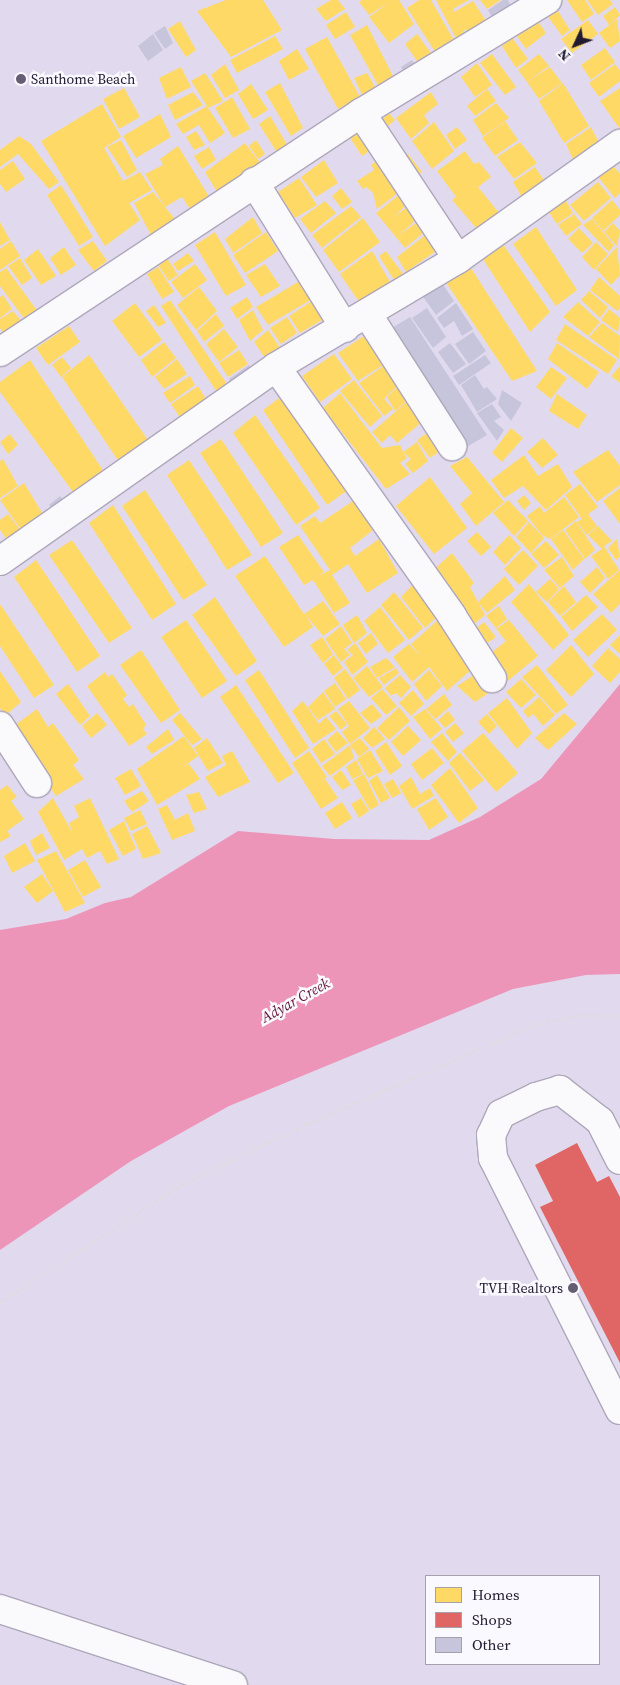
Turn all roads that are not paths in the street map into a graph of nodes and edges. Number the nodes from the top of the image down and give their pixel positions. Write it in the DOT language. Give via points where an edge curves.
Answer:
graph roads {
  1 [pos="547,0"];
  2 [pos="361,113"];
  3 [pos="620,144"];
  4 [pos="254,182"];
  5 [pos="458,259"];
  6 [pos="357,321"];
  7 [pos="0,352"];
  8 [pos="276,367"];
  9 [pos="452,446"];
  10 [pos="0,561"];
  11 [pos="492,678"];
  12 [pos="0,726"];
  13 [pos="37,783"];
  14 [pos="620,1160"];
  15 [pos="620,1410"];
  16 [pos="0,1609"];
  17 [pos="233,1685"];
  1 -- 2 [label="street"];
  2 -- 4 [label="street"];
  2 -- 5 [label="street"];
  3 -- 5 [label="street"];
  4 -- 6 [label="street"];
  4 -- 7 [label="street"];
  5 -- 6 [label="street"];
  6 -- 8 [label="street"];
  6 -- 9 [label="street"];
  8 -- 10 [label="street"];
  8 -- 11 [label="street" via="452,616"];
  12 -- 13 [label="street"];
  14 -- 15 [label="street" via="600,1121 560,1090 536,1097 501,1114 491,1135 493,1158"];
  16 -- 17 [label="street"];
}
